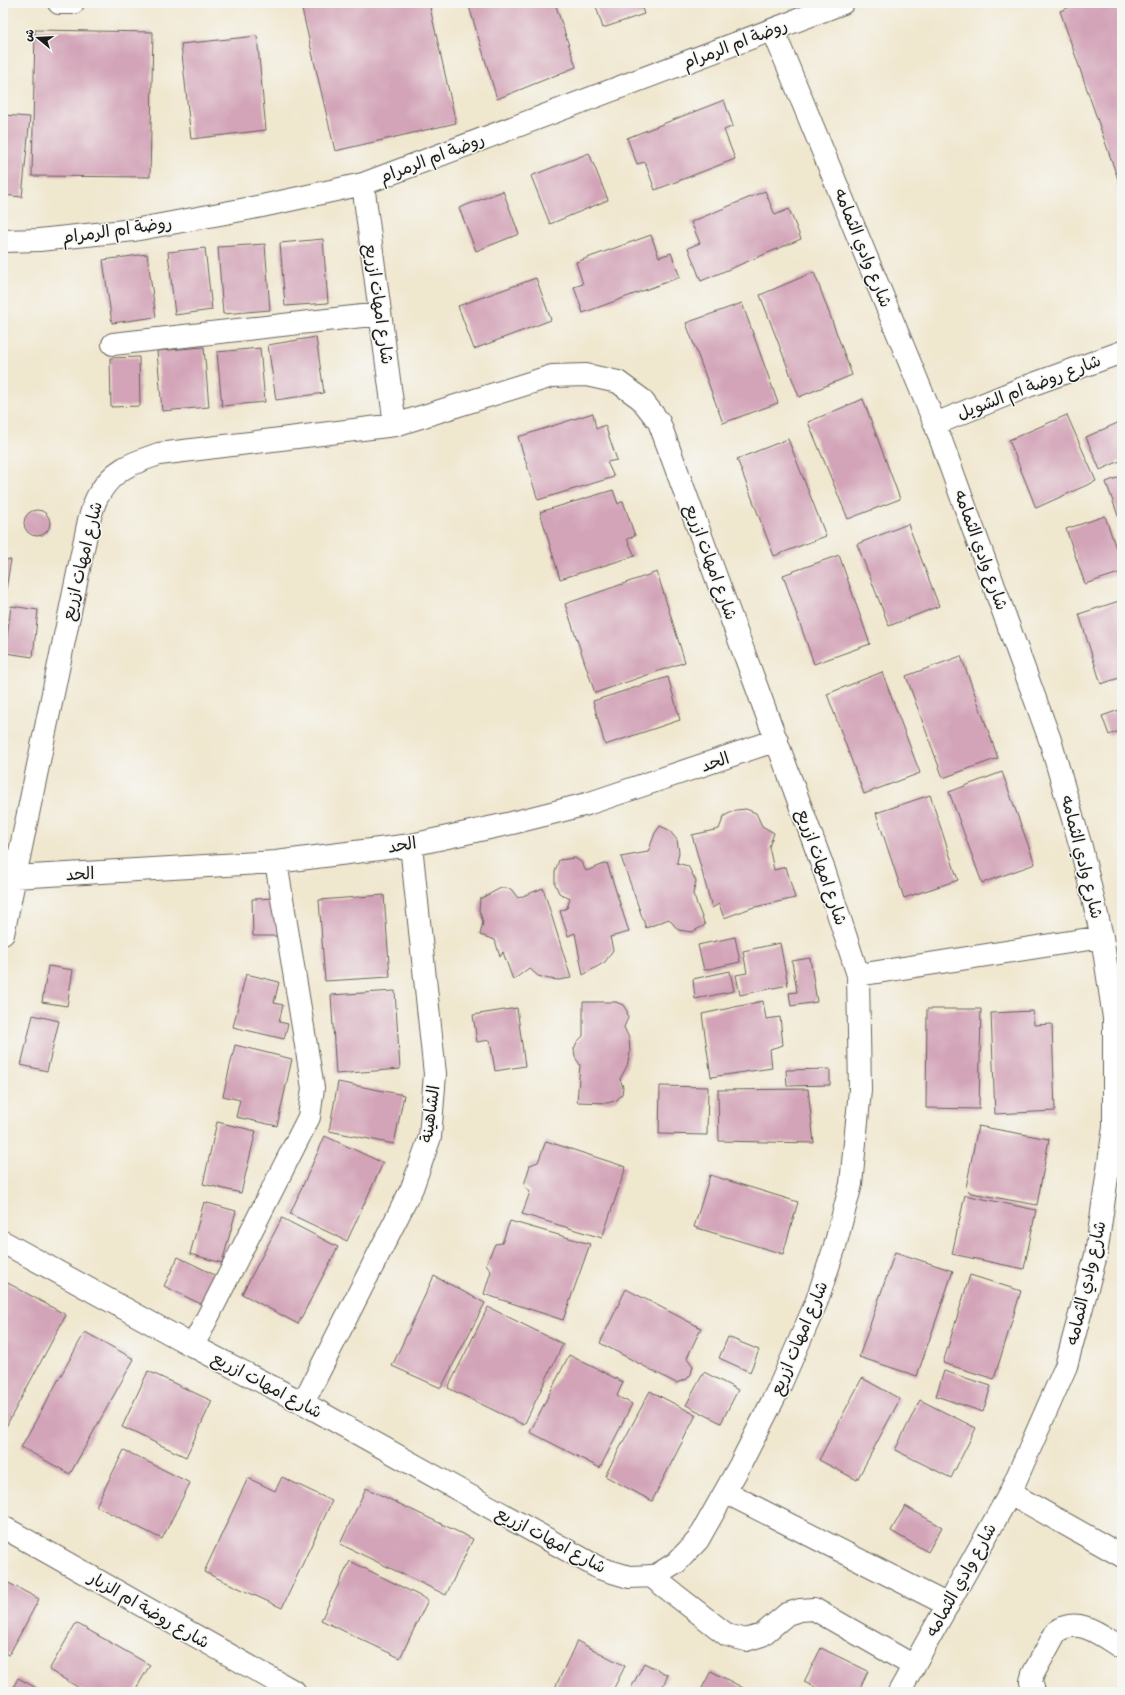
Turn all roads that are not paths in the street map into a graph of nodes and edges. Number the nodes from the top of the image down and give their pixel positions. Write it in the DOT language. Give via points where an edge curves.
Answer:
graph roads {
  1 [pos="59,3"];
  2 [pos="73,3"];
  3 [pos="843,3"];
  4 [pos="773,30"];
  5 [pos="362,184"];
  6 [pos="3,241"];
  7 [pos="380,314"];
  8 [pos="113,344"];
  9 [pos="1122,352"];
  10 [pos="935,424"];
  11 [pos="395,425"];
  12 [pos="777,740"];
  13 [pos="411,845"];
  14 [pos="276,862"];
  15 [pos="14,877"];
  16 [pos="3,934"];
  17 [pos="1102,937"];
  18 [pos="858,975"];
  19 [pos="1118,1127"];
  20 [pos="3,1242"];
  21 [pos="193,1346"];
  22 [pos="303,1403"];
  23 [pos="725,1492"];
  24 [pos="1010,1493"];
  25 [pos="3,1527"];
  26 [pos="1122,1556"];
  27 [pos="651,1576"];
  28 [pos="948,1605"];
  29 [pos="1122,1648"];
  30 [pos="914,1666"];
  31 [pos="295,1692"];
  32 [pos="899,1692"];
  33 [pos="1034,1692"];
  1 -- 2 [label="street"];
  3 -- 4 [label="street, روضة ام الرمرام"];
  4 -- 5 [label="street, روضة ام الرمرام"];
  4 -- 10 [label="street, شارع وادي الثمامه"];
  5 -- 6 [label="street, روضة ام الرمرام" via="134,230 39,240"];
  5 -- 7 [label="street, شارع امهات ازريع"];
  7 -- 8 [label="street"];
  7 -- 11 [label="street, شارع امهات ازريع"];
  9 -- 10 [label="street, شارع روضة ام الشويل" via="1028,386"];
  10 -- 17 [label="street, شارع وادي الثمامه" via="1050,740 1081,847"];
  11 -- 12 [label="street, شارع امهات ازريع" via="552,376 586,375 618,382 641,399 659,422"];
  11 -- 15 [label="street, شارع امهات ازريع" via="159,454 136,462 114,474 98,495 89,520"];
  12 -- 13 [label="street, الحد" via="587,804"];
  12 -- 18 [label="street, شارع امهات ازريع" via="824,870"];
  13 -- 14 [label="street, الحد"];
  13 -- 22 [label="street, الشاهينة" via="435,1074 430,1137 412,1188"];
  14 -- 15 [label="street, الحد"];
  14 -- 21 [label="street" via="313,1088 309,1117"];
  15 -- 16 [label="street, شارع امهات ازريع"];
  17 -- 18 [label="street"];
  17 -- 19 [label="street, شارع وادي الثمامه" via="1114,1018"];
  18 -- 23 [label="street, شارع امهات ازريع" via="860,1090 851,1184 816,1304 779,1388"];
  19 -- 24 [label="street, شارع وادي الثمامه" via="1096,1255 1066,1366"];
  20 -- 21 [label="street, شارع امهات ازريع"];
  21 -- 22 [label="street, شارع امهات ازريع"];
  22 -- 27 [label="street, شارع امهات ازريع" via="599,1568 629,1578"];
  23 -- 27 [label="street, شارع امهات ازريع" via="698,1540 676,1563"];
  23 -- 28 [label="street"];
  24 -- 26 [label="street"];
  24 -- 28 [label="street, شارع وادي الثمامه"];
  25 -- 31 [label="street, شارع روضة ام الزبار"];
  27 -- 30 [label="street" via="727,1635 746,1640 762,1635 787,1614 814,1609"];
  28 -- 30 [label="street, شارع وادي الثمامه"];
  29 -- 33 [label="street" via="1088,1628 1078,1625 1062,1627 1056,1632 1032,1674"];
  30 -- 32 [label="street, شارع وادي الثمامه"];
}
